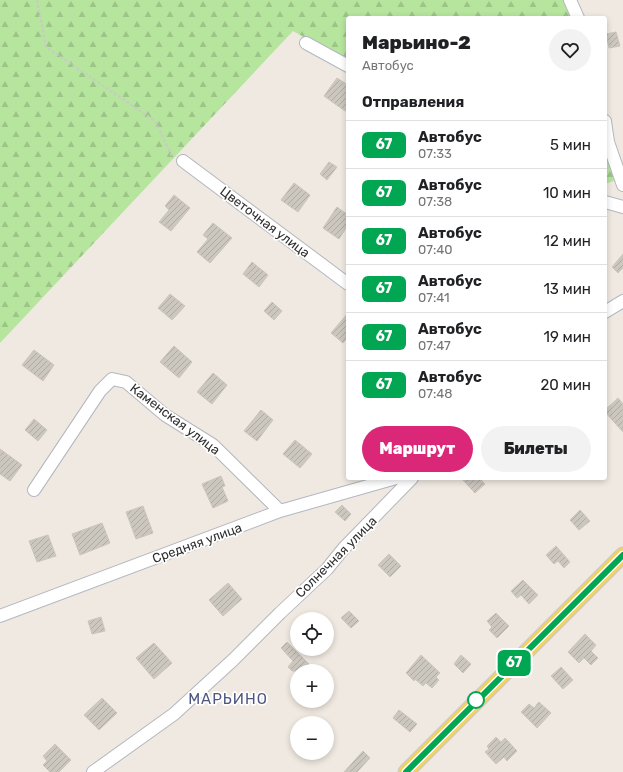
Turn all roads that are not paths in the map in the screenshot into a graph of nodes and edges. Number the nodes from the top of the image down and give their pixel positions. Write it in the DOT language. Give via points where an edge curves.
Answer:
graph roads {
  1 [pos="570,0"];
  2 [pos="577,16"];
  3 [pos="306,43"];
  4 [pos="346,65"];
  5 [pos="607,135"];
  6 [pos="178,160"];
  7 [pos="623,185"];
  8 [pos="607,203"];
  9 [pos="623,207"];
  10 [pos="346,283"];
  11 [pos="623,301"];
  12 [pos="607,311"];
  13 [pos="389,480"];
  14 [pos="410,480"];
  15 [pos="34,490"];
  16 [pos="280,512"];
  17 [pos="623,555"];
  18 [pos="0,616"];
  19 [pos="94,772"];
  20 [pos="406,772"];
  1 -- 2 [label="street"];
  3 -- 4 [label="street"];
  5 -- 7 [label="street"];
  6 -- 10 [label="street, Цветочная улица"];
  8 -- 9 [label="street"];
  11 -- 12 [label="street"];
  13 -- 16 [label="street, Средняя улица"];
  14 -- 19 [label="street, Солнечная улица" via="327,569 222,670 174,714"];
  15 -- 16 [label="street, Каменская улица" via="100,391 112,379 126,382 165,415 213,445"];
  16 -- 18 [label="street, Средняя улица"];
  17 -- 20 [label="main road"];
}
